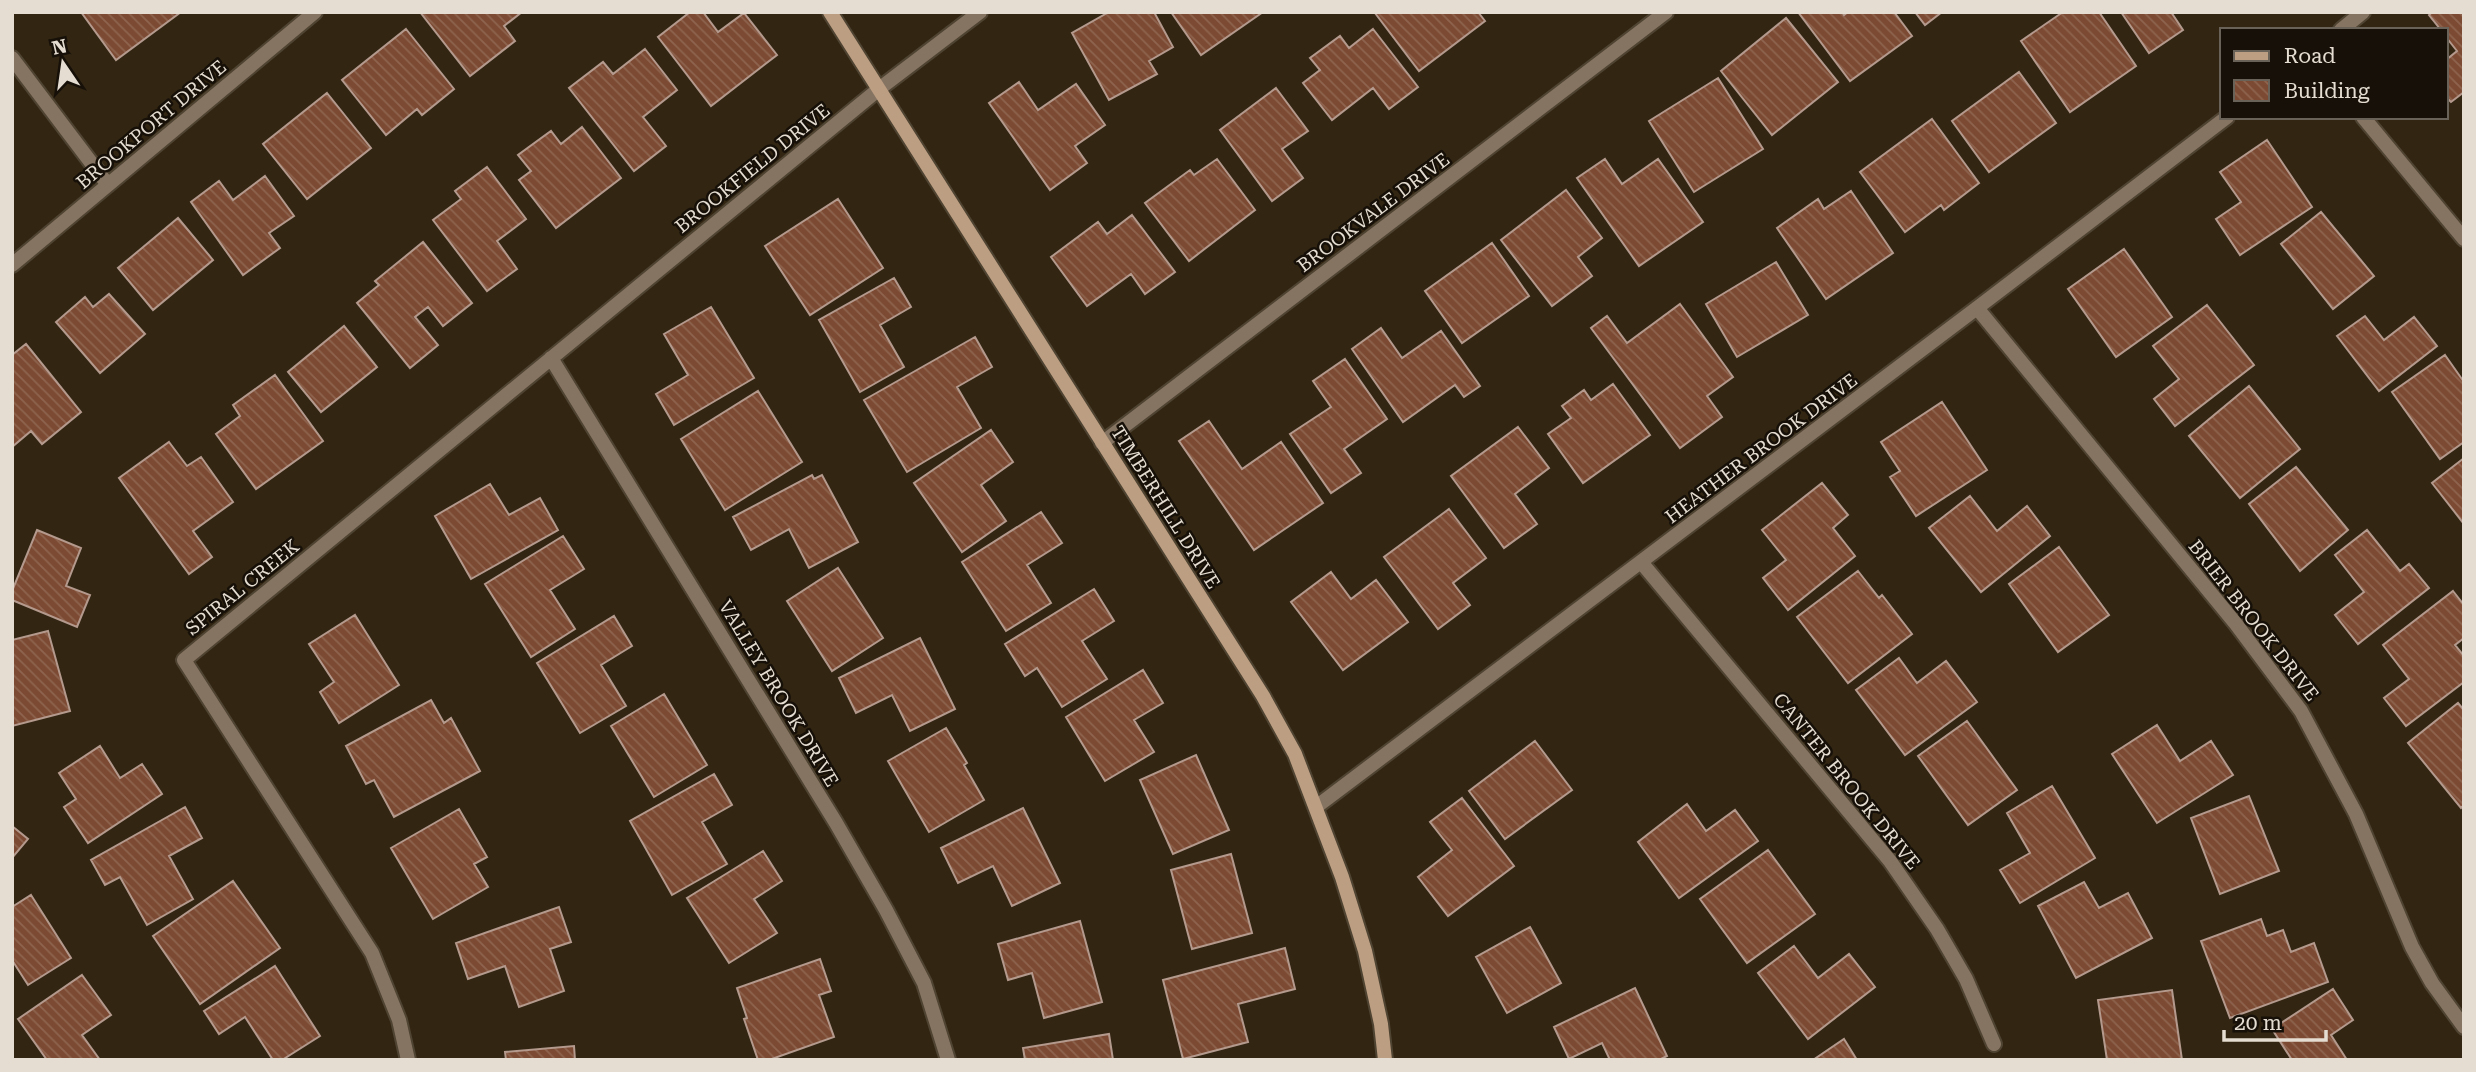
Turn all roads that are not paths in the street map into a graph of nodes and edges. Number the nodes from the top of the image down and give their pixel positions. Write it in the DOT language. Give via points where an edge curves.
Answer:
graph roads {
  1 [pos="315,12"];
  2 [pos="830,12"];
  3 [pos="980,12"];
  4 [pos="1666,12"];
  5 [pos="2363,12"];
  6 [pos="2343,28"];
  7 [pos="12,58"];
  8 [pos="879,89"];
  9 [pos="2224,119"];
  10 [pos="2365,119"];
  11 [pos="108,185"];
  12 [pos="2464,239"];
  13 [pos="12,265"];
  14 [pos="1978,308"];
  15 [pos="551,358"];
  16 [pos="1102,443"];
  17 [pos="1641,562"];
  18 [pos="1316,807"];
  19 [pos="2464,1027"];
  20 [pos="1994,1044"];
  21 [pos="408,1060"];
  22 [pos="948,1060"];
  23 [pos="1385,1060"];
  1 -- 11 [label="street, BROOKPORT DRIVE"];
  2 -- 8 [label="street, TIMBERHILL DRIVE"];
  3 -- 8 [label="street, BROOKFIELD DRIVE"];
  4 -- 16 [label="street, BROOKVALE DRIVE"];
  5 -- 6 [label="street"];
  7 -- 11 [label="street"];
  8 -- 15 [label="street, BROOKFIELD DRIVE"];
  8 -- 16 [label="street, TIMBERHILL DRIVE"];
  9 -- 14 [label="street, HEATHER BROOK DRIVE"];
  10 -- 12 [label="street"];
  11 -- 13 [label="street, BROOKPORT DRIVE"];
  14 -- 17 [label="street, HEATHER BROOK DRIVE"];
  14 -- 19 [label="street, BRIER BROOK DRIVE" via="2236,624 2301,711 2356,814 2412,947"];
  15 -- 21 [label="street, SPIRAL CREEK" via="184,660 372,953 399,1020"];
  15 -- 22 [label="street, VALLEY BROOK DRIVE" via="880,899 924,983"];
  16 -- 18 [label="street, TIMBERHILL DRIVE" via="1263,696 1295,754"];
  17 -- 18 [label="street, HEATHER BROOK DRIVE"];
  17 -- 20 [label="street, CANTER BROOK DRIVE" via="1890,861 1966,979"];
  18 -- 23 [label="street, TIMBERHILL DRIVE" via="1365,951"];
}
